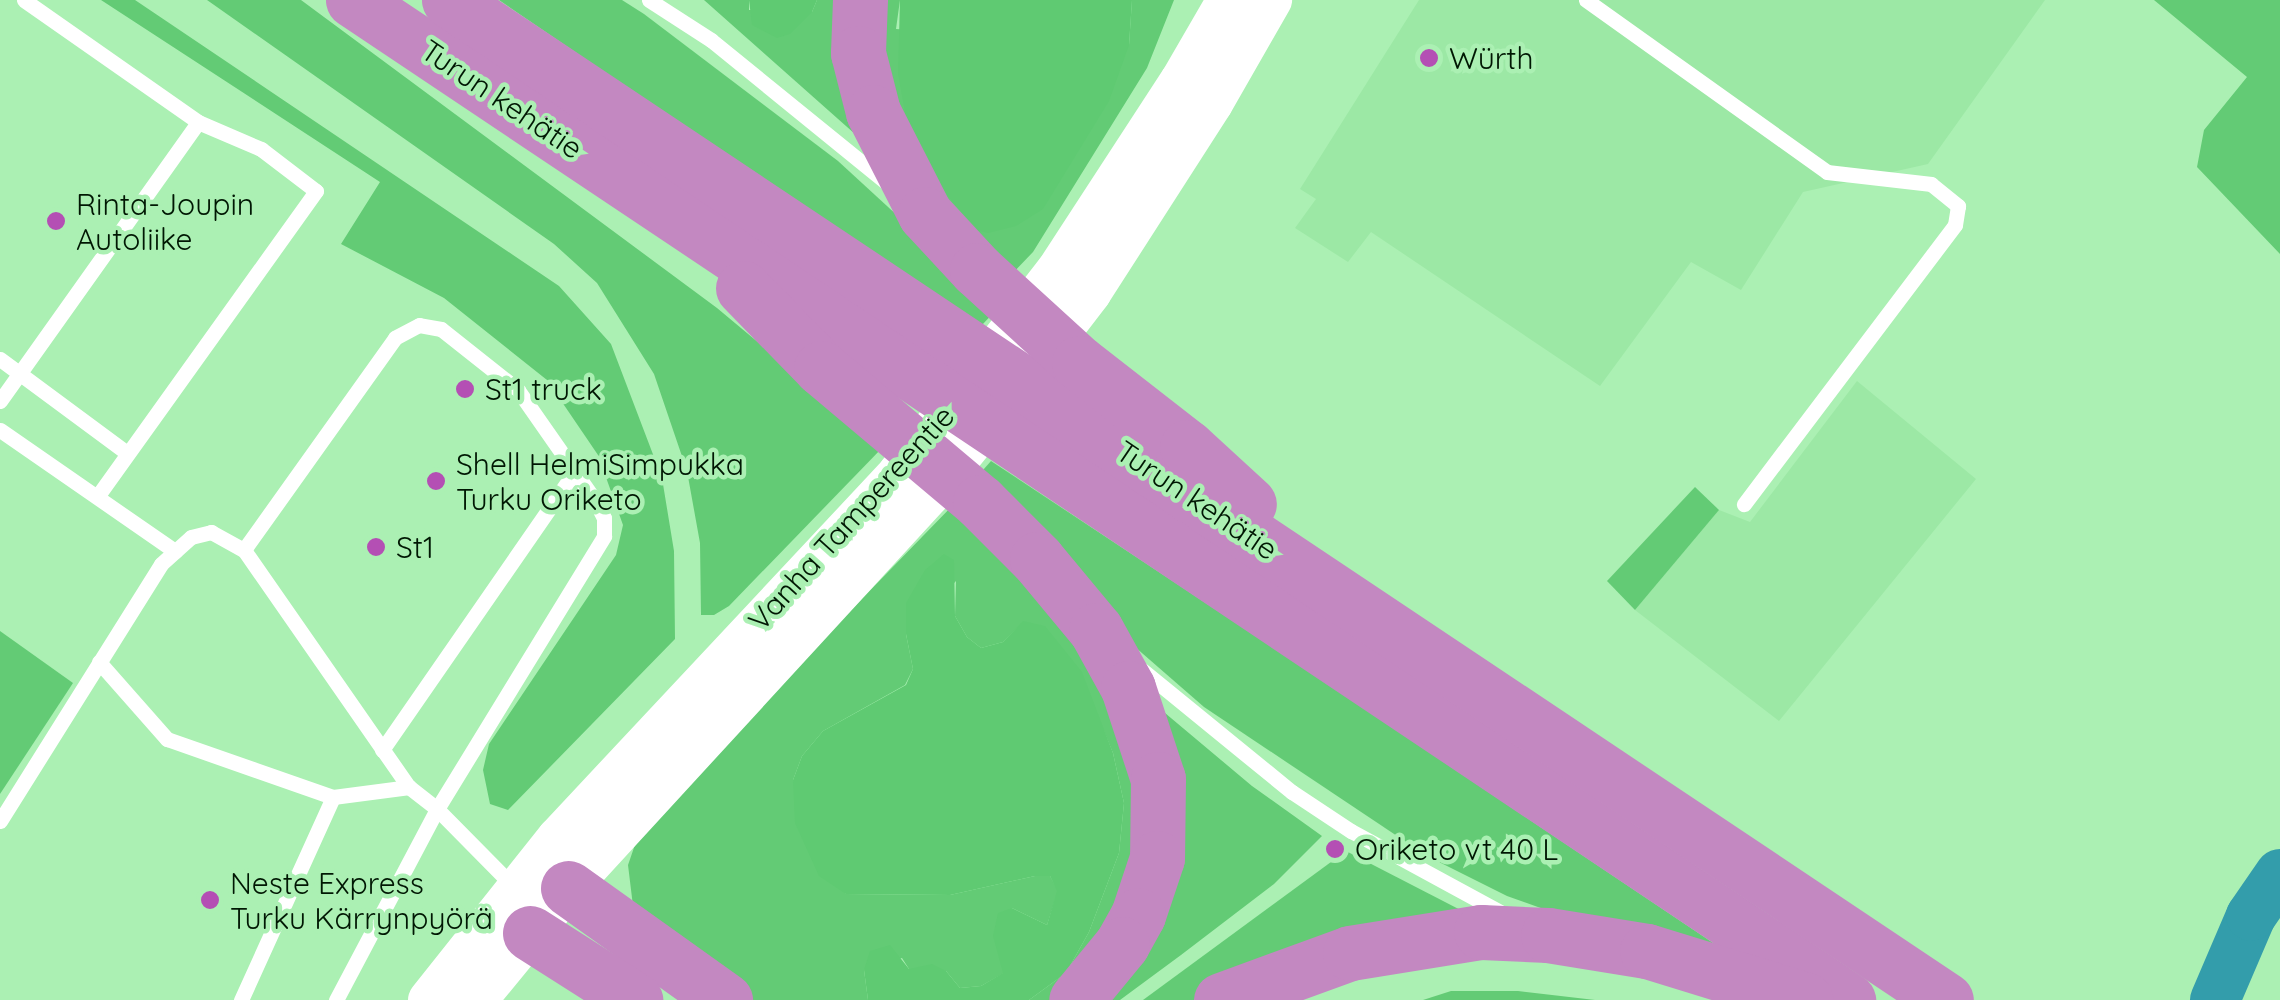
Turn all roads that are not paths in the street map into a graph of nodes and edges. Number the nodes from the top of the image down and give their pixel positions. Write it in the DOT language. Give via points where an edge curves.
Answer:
graph roads {
  1 [pos="24,0"];
  2 [pos="352,0"];
  3 [pos="448,0"];
  4 [pos="650,0"];
  5 [pos="860,0"];
  6 [pos="1228,0"];
  7 [pos="1271,0"];
  8 [pos="1586,0"];
  9 [pos="198,122"];
  10 [pos="660,204"];
  11 [pos="925,214"];
  12 [pos="1073,282"];
  13 [pos="0,359"];
  14 [pos="19,374"];
  15 [pos="0,401"];
  16 [pos="0,430"];
  17 [pos="127,453"];
  18 [pos="574,471"];
  19 [pos="98,496"];
  20 [pos="1744,504"];
  21 [pos="244,550"];
  22 [pos="175,551"];
  23 [pos="1373,618"];
  24 [pos="1096,630"];
  25 [pos="99,662"];
  26 [pos="382,750"];
  27 [pos="408,788"];
  28 [pos="333,797"];
  29 [pos="437,808"];
  30 [pos="0,821"];
  31 [pos="538,903"];
  32 [pos="1548,935"];
  33 [pos="241,1000"];
  34 [pos="336,1000"];
  35 [pos="429,1000"];
  36 [pos="476,1000"];
  37 [pos="635,1000"];
  38 [pos="725,1000"];
  39 [pos="1076,1000"];
  40 [pos="1221,1000"];
  41 [pos="1806,1000"];
  42 [pos="1848,1000"];
  43 [pos="1946,1000"];
  1 -- 9 [label="lane"];
  2 -- 10 [label="highway, Turun kehätie"];
  3 -- 23 [label="highway, Turun kehätie"];
  4 -- 11 [label="lane" via="711,40"];
  5 -- 11 [label="highway" via="858,53 873,112"];
  6 -- 12 [label="main road, Vanha Tampereentie"];
  7 -- 12 [label="main road, Vanha Tampereentie" via="1212,102"];
  8 -- 20 [label="lane" via="1826,172 1931,184 1958,206 1955,225"];
  9 -- 14 [label="lane"];
  9 -- 17 [label="lane" via="262,150 316,190"];
  10 -- 24 [label="highway" via="821,368 980,502"];
  10 -- 42 [label="highway, Turun kehätie"];
  11 -- 23 [label="highway" via="1079,363 1188,446"];
  12 -- 31 [label="main road, Vanha Tampereentie" via="914,484"];
  13 -- 14 [label="lane"];
  14 -- 15 [label="lane"];
  14 -- 17 [label="lane"];
  16 -- 19 [label="lane"];
  17 -- 19 [label="lane"];
  18 -- 21 [label="lane" via="518,390 442,329 420,325 394,338"];
  18 -- 26 [label="lane"];
  18 -- 29 [label="lane" via="604,518 604,536"];
  19 -- 22 [label="lane"];
  21 -- 22 [label="lane" via="211,532 191,536"];
  21 -- 26 [label="lane"];
  22 -- 25 [label="lane"];
  23 -- 43 [label="highway, Turun kehätie"];
  24 -- 32 [label="lane" via="1292,792"];
  24 -- 39 [label="highway" via="1150,746 1159,833 1138,915 1110,963"];
  25 -- 28 [label="lane" via="167,740"];
  25 -- 30 [label="lane"];
  26 -- 27 [label="lane"];
  27 -- 28 [label="lane"];
  27 -- 29 [label="lane"];
  28 -- 33 [label="lane"];
  29 -- 31 [label="lane"];
  29 -- 34 [label="lane"];
  31 -- 35 [label="main road, Vanha Tampereentie"];
  31 -- 36 [label="main road, Vanha Tampereentie"];
  31 -- 37 [label="highway"];
  31 -- 38 [label="highway"];
  32 -- 40 [label="highway" via="1480,932 1385,945 1314,963"];
  32 -- 41 [label="highway" via="1701,964"];
}
